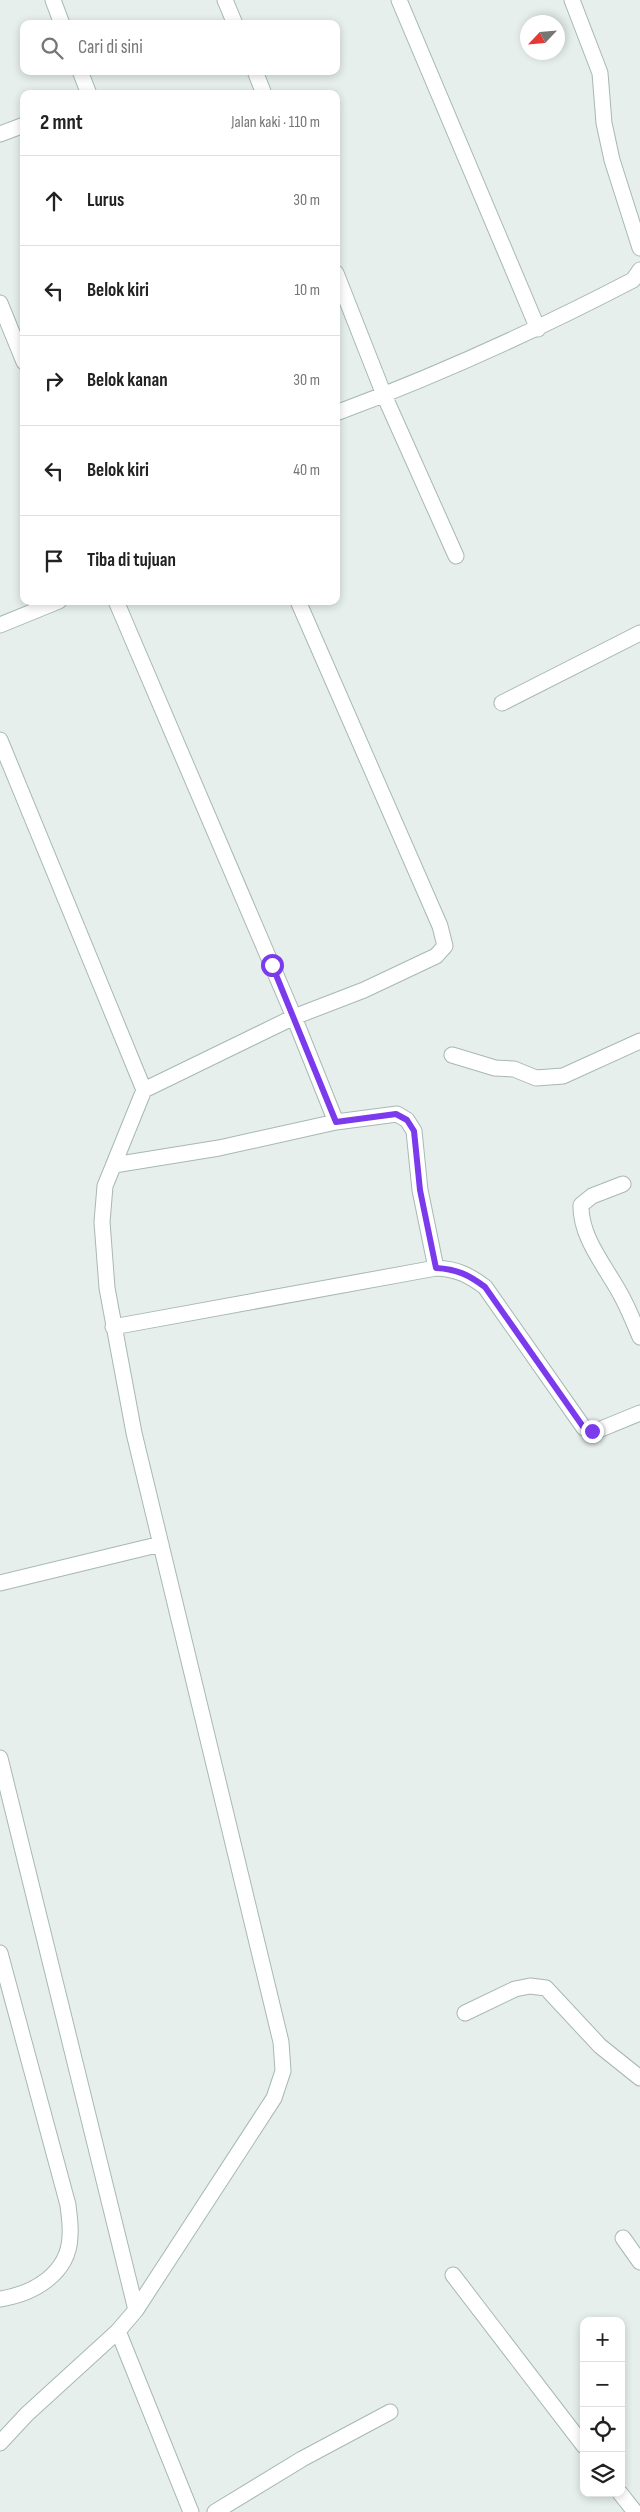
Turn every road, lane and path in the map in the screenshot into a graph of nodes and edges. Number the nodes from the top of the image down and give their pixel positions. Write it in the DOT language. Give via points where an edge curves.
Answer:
graph roads {
  1 [pos="53,0"];
  2 [pos="226,0"];
  3 [pos="399,0"];
  4 [pos="572,0"];
  5 [pos="60,20"];
  6 [pos="234,20"];
  7 [pos="82,75"];
  8 [pos="256,75"];
  9 [pos="87,90"];
  10 [pos="262,90"];
  11 [pos="20,126"];
  12 [pos="0,134"];
  13 [pos="640,248"];
  14 [pos="640,270"];
  15 [pos="340,283"];
  16 [pos="0,303"];
  17 [pos="538,329"];
  18 [pos="20,352"];
  19 [pos="384,395"];
  20 [pos="340,412"];
  21 [pos="456,556"];
  22 [pos="49,605"];
  23 [pos="118,605"];
  24 [pos="300,605"];
  25 [pos="0,625"];
  26 [pos="640,633"];
  27 [pos="502,703"];
  28 [pos="0,740"];
  29 [pos="294,1017"];
  30 [pos="640,1041"];
  31 [pos="452,1055"];
  32 [pos="144,1090"];
  33 [pos="336,1122"];
  34 [pos="114,1165"];
  35 [pos="623,1184"];
  36 [pos="436,1268"];
  37 [pos="114,1327"];
  38 [pos="640,1336"];
  39 [pos="640,1413"];
  40 [pos="161,1544"];
  41 [pos="0,1583"];
  42 [pos="0,1758"];
  43 [pos="0,1954"];
  44 [pos="465,2013"];
  45 [pos="640,2078"];
  46 [pos="623,2238"];
  47 [pos="640,2262"];
  48 [pos="452,2275"];
  49 [pos="0,2299"];
  50 [pos="136,2310"];
  51 [pos="118,2330"];
  52 [pos="390,2412"];
  53 [pos="580,2441"];
  54 [pos="0,2443"];
  55 [pos="623,2497"];
  56 [pos="191,2512"];
  57 [pos="215,2512"];
  58 [pos="635,2512"];
  1 -- 5 [label="street"];
  2 -- 6 [label="street"];
  3 -- 17 [label="street"];
  4 -- 13 [label="street" via="600,73 604,123 612,160"];
  7 -- 9 [label="street"];
  8 -- 10 [label="street"];
  11 -- 12 [label="street"];
  14 -- 17 [label="street" via="633,280"];
  15 -- 19 [label="street"];
  16 -- 18 [label="street"];
  17 -- 19 [label="street"];
  19 -- 20 [label="street"];
  19 -- 21 [label="street"];
  22 -- 25 [label="street"];
  23 -- 29 [label="street"];
  24 -- 29 [label="street" via="440,926 445,946 436,956 364,990"];
  26 -- 27 [label="street"];
  28 -- 32 [label="street"];
  29 -- 32 [label="street"];
  29 -- 33 [label="street"];
  30 -- 31 [label="street" via="589,1066 554,1077 536,1078 514,1069 495,1068"];
  32 -- 34 [label="street"];
  33 -- 34 [label="street" via="219,1148"];
  33 -- 36 [label="street" via="396,1114 407,1120 414,1131 420,1190"];
  34 -- 37 [label="street" via="105,1186 102,1222 107,1288"];
  35 -- 38 [label="street" via="592,1196 581,1205 580,1219"];
  36 -- 37 [label="street"];
  36 -- 39 [label="street" via="466,1274 485,1287 584,1428 596,1430"];
  37 -- 40 [label="street" via="134,1433"];
  40 -- 41 [label="street"];
  40 -- 50 [label="street" via="282,2042 283,2072 274,2098"];
  42 -- 50 [label="street"];
  43 -- 49 [label="street" via="68,2205 70,2238 62,2264 49,2281 18,2296"];
  44 -- 45 [label="street" via="515,1989 530,1986 546,1988 600,2046"];
  46 -- 47 [label="street"];
  48 -- 53 [label="street"];
  50 -- 51 [label="street"];
  51 -- 54 [label="street"];
  51 -- 56 [label="street"];
  52 -- 57 [label="street" via="302,2459"];
  55 -- 58 [label="street"];
}
